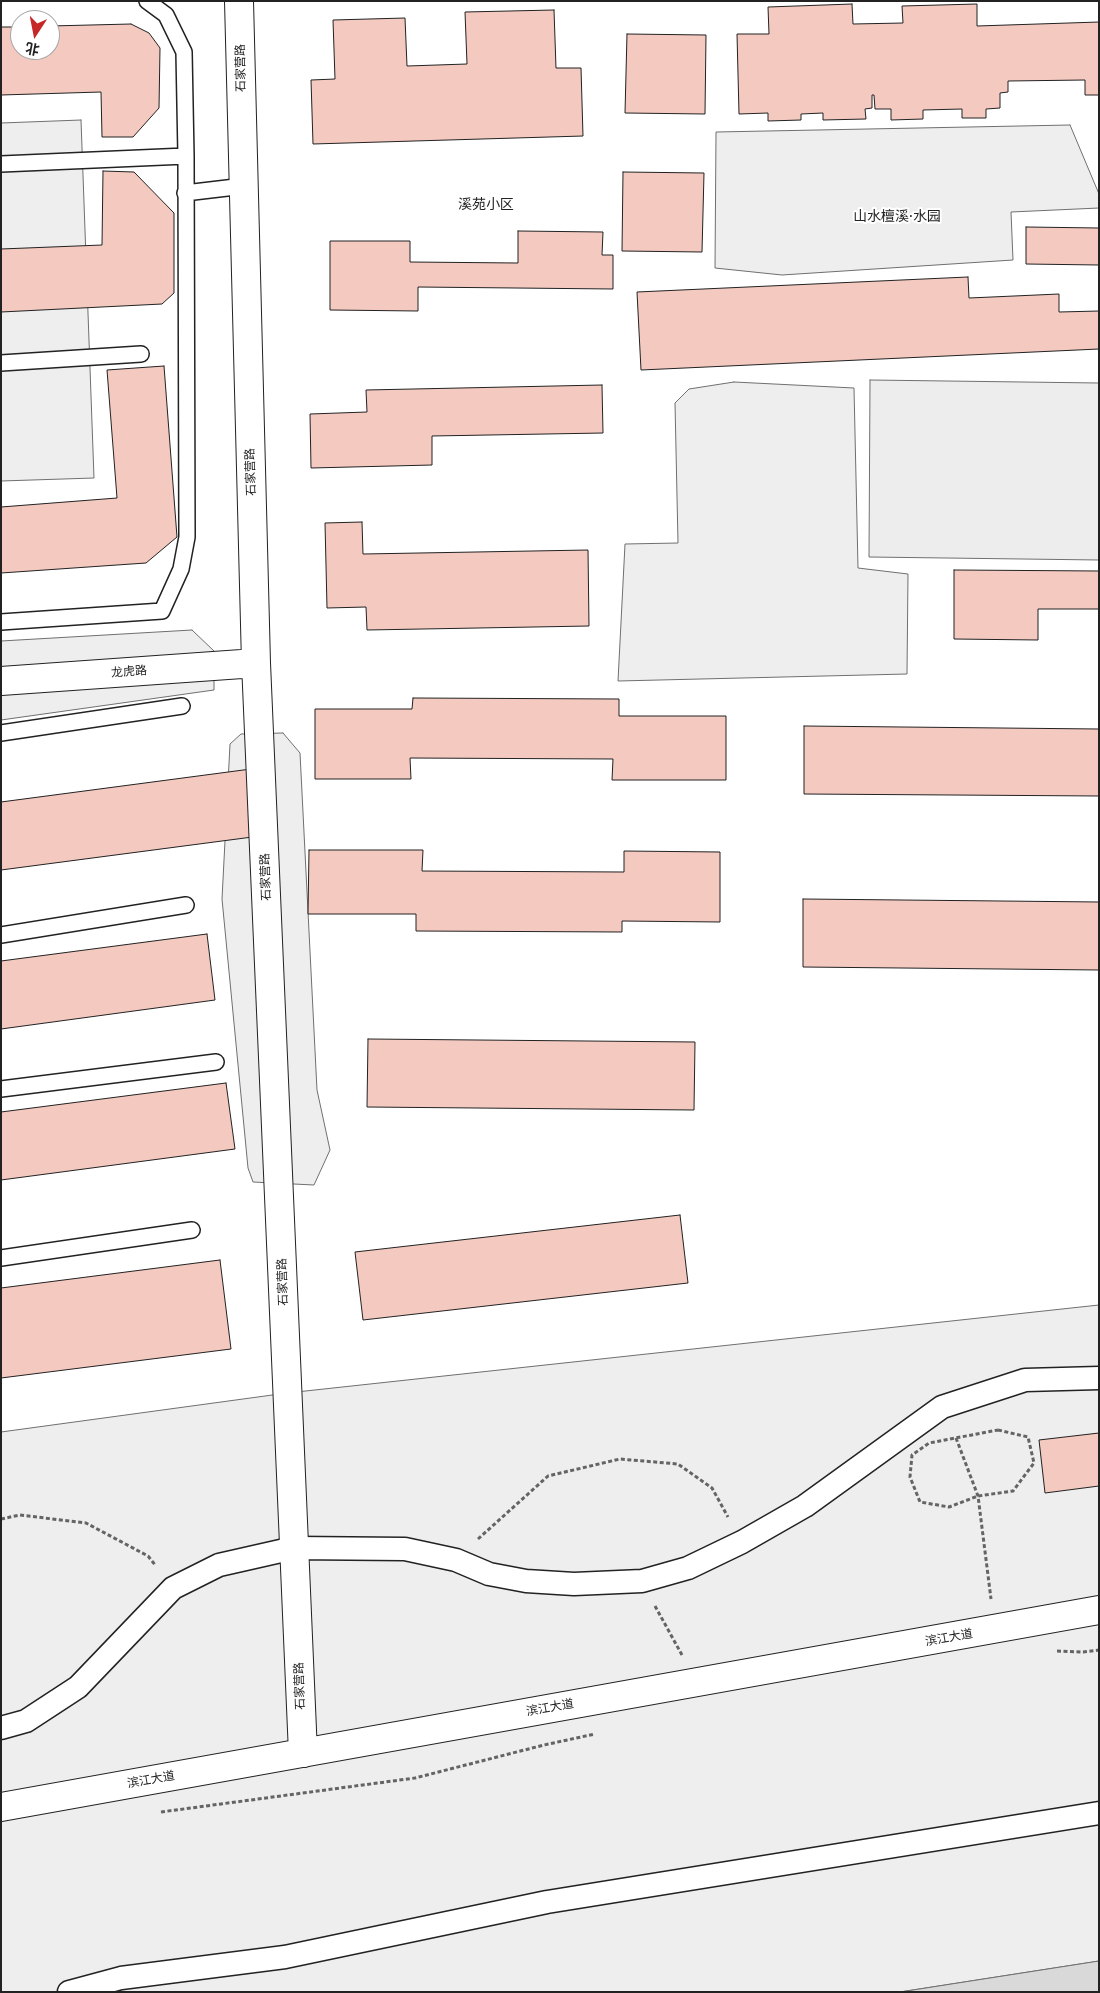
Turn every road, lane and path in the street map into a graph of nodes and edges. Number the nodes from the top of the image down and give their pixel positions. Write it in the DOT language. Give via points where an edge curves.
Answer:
graph roads {
  1 [pos="147,1"];
  2 [pos="239,1"];
  3 [pos="186,156"];
  4 [pos="1,164"];
  5 [pos="244,186"];
  6 [pos="185,193"];
  7 [pos="141,354"];
  8 [pos="1,364"];
  9 [pos="1,622"];
  10 [pos="256,663"];
  11 [pos="1,681"];
  12 [pos="182,706"];
  13 [pos="1,733"];
  14 [pos="186,905"];
  15 [pos="1,935"];
  16 [pos="216,1062"];
  17 [pos="1,1089"];
  18 [pos="192,1230"];
  19 [pos="1,1258"];
  20 [pos="1099,1378"];
  21 [pos="942,1407"];
  22 [pos="957,1439"];
  23 [pos="978,1496"];
  24 [pos="1,1519"];
  25 [pos="742,1542"];
  26 [pos="294,1548"];
  27 [pos="456,1560"];
  28 [pos="642,1581"];
  29 [pos="173,1588"];
  30 [pos="1099,1610"];
  31 [pos="995,1629"];
  32 [pos="696,1682"];
  33 [pos="1,1728"];
  34 [pos="303,1753"];
  35 [pos="1,1807"];
  36 [pos="1099,1813"];
  37 [pos="69,1992"];
  1 -- 3 [label="lane" via="166,15 184,52"];
  2 -- 5 [label="street, 石家营路"];
  3 -- 4 [label="lane"];
  3 -- 6 [label="lane"];
  5 -- 6 [label="lane"];
  5 -- 10 [label="street, 石家营路"];
  6 -- 9 [label="lane" via="187,537 181,570 162,611"];
  7 -- 8 [label="lane"];
  10 -- 11 [label="street, 龙虎路"];
  10 -- 26 [label="street, 石家营路"];
  12 -- 13 [label="lane"];
  14 -- 15 [label="lane"];
  16 -- 17 [label="lane"];
  18 -- 19 [label="lane"];
  20 -- 21 [label="street" via="1025,1380"];
  21 -- 22 [label="path"];
  21 -- 25 [label="street" via="805,1506"];
  22 -- 23 [label="path"];
  22 -- 23 [label="path" via="929,1443 912,1455 910,1477 920,1502 949,1507"];
  22 -- 23 [label="path" via="998,1430 1028,1437 1034,1463 1013,1491"];
  23 -- 31 [label="path"];
  24 -- 29 [label="path" via="20,1515 86,1523 148,1556"];
  25 -- 27 [label="path" via="712,1488 678,1464 620,1459 548,1476"];
  25 -- 28 [label="street" via="688,1568"];
  26 -- 27 [label="street" via="405,1549"];
  26 -- 29 [label="street" via="219,1565"];
  26 -- 34 [label="street, 石家营路"];
  27 -- 28 [label="street" via="489,1574 526,1581 574,1584"];
  28 -- 32 [label="path"];
  29 -- 33 [label="street" via="78,1686 26,1722"];
  30 -- 31 [label="street, 滨江大道"];
  31 -- 32 [label="street, 滨江大道"];
  32 -- 34 [label="street, 滨江大道"];
  34 -- 35 [label="street, 滨江大道"];
  36 -- 37 [label="street" via="547,1902 285,1957 121,1978"];
}
